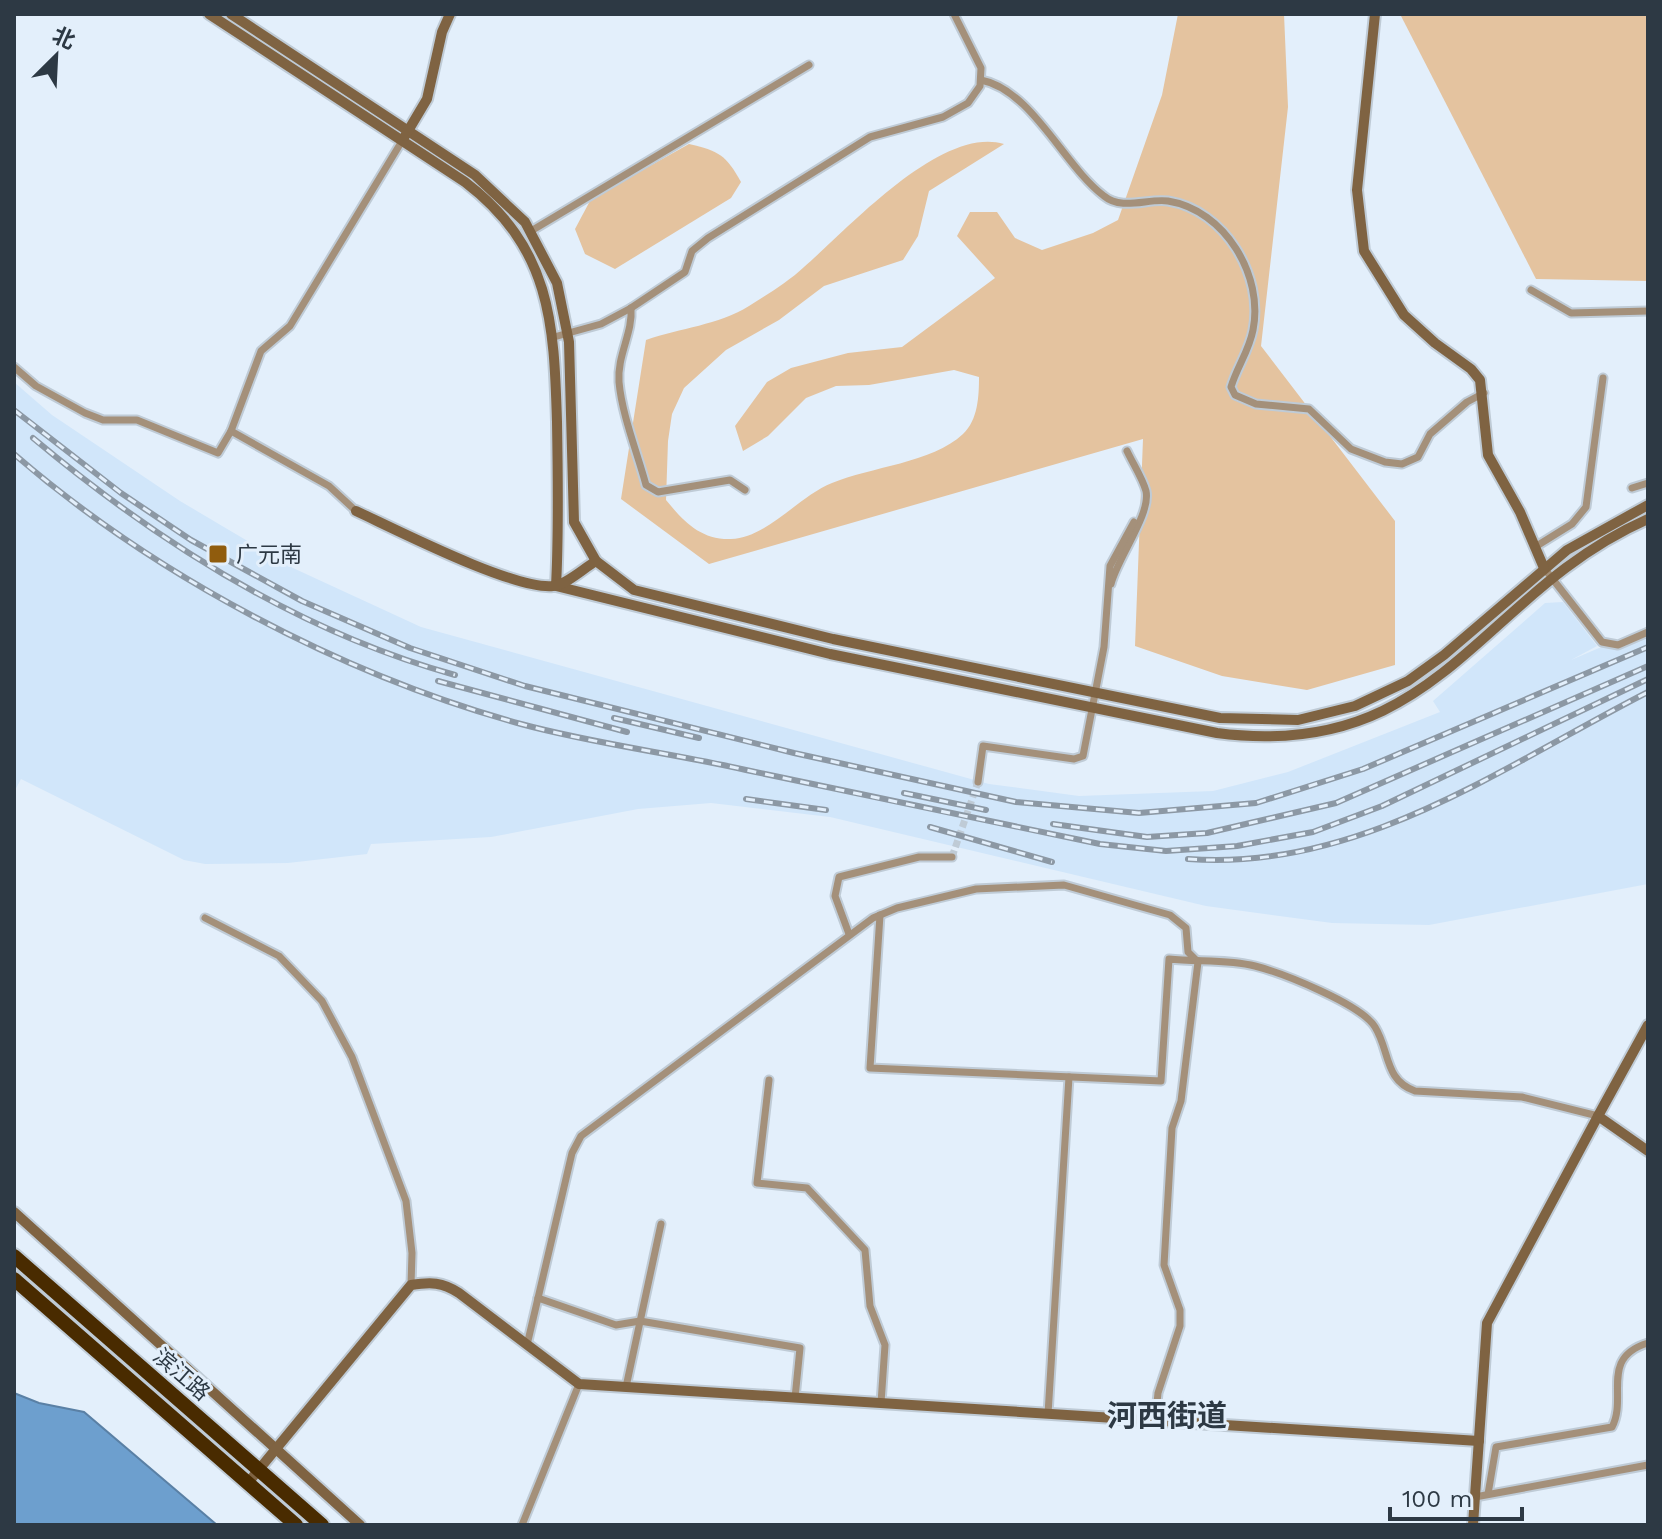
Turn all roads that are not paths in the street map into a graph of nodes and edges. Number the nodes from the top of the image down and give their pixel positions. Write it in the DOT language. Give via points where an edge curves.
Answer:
graph roads {
  1 [pos="209,14"];
  2 [pos="231,14"];
  3 [pos="450,14"];
  4 [pos="954,14"];
  5 [pos="1375,14"];
  6 [pos="809,65"];
  7 [pos="981,80"];
  8 [pos="405,136"];
  9 [pos="531,231"];
  10 [pos="1531,290"];
  11 [pos="631,308"];
  12 [pos="1648,311"];
  13 [pos="568,333"];
  14 [pos="554,337"];
  15 [pos="14,367"];
  16 [pos="1603,378"];
  17 [pos="1484,393"];
  18 [pos="231,431"];
  19 [pos="1127,451"];
  20 [pos="1648,483"];
  21 [pos="1632,488"];
  22 [pos="745,490"];
  23 [pos="1648,505"];
  24 [pos="356,511"];
  25 [pos="1648,519"];
  26 [pos="1134,522"];
  27 [pos="1535,547"];
  28 [pos="596,561"];
  29 [pos="1544,568"];
  30 [pos="1552,578"];
  31 [pos="556,586"];
  32 [pos="1109,594"];
  33 [pos="1648,632"];
  34 [pos="1097,693"];
  35 [pos="1095,708"];
  36 [pos="978,782"];
  37 [pos="952,857"];
  38 [pos="880,915"];
  39 [pos="205,918"];
  40 [pos="849,934"];
  41 [pos="1198,962"];
  42 [pos="1648,1025"];
  43 [pos="1069,1077"];
  44 [pos="769,1080"];
  45 [pos="1598,1116"];
  46 [pos="1648,1151"];
  47 [pos="14,1212"];
  48 [pos="661,1224"];
  49 [pos="14,1256"];
  50 [pos="14,1279"];
  51 [pos="411,1285"];
  52 [pos="538,1298"];
  53 [pos="640,1321"];
  54 [pos="1648,1343"];
  55 [pos="527,1345"];
  56 [pos="579,1384"];
  57 [pos="626,1387"];
  58 [pos="795,1398"];
  59 [pos="881,1403"];
  60 [pos="1048,1414"];
  61 [pos="1155,1422"];
  62 [pos="1479,1441"];
  63 [pos="276,1449"];
  64 [pos="1648,1465"];
  65 [pos="259,1470"];
  66 [pos="247,1484"];
  67 [pos="1488,1494"];
  68 [pos="1475,1497"];
  69 [pos="296,1525"];
  70 [pos="322,1525"];
  71 [pos="360,1525"];
  72 [pos="522,1525"];
  73 [pos="1473,1525"];
  1 -- 8 [label="main road"];
  2 -- 8 [label="main road"];
  3 -- 8 [label="main road" via="427,99"];
  4 -- 7 [label="street" via="980,62"];
  5 -- 17 [label="main road" via="1357,190 1364,251 1404,315 1471,369"];
  6 -- 9 [label="street"];
  7 -- 11 [label="street" via="968,103 943,117 870,137 708,238 692,251 685,272"];
  7 -- 17 [label="street" via="996,83 1027,111 1105,198 1182,203 1205,214 1233,244 1256,295 1249,350 1231,387 1235,395 1256,404 1309,409 1351,449 1396,464 1418,457 1430,434"];
  8 -- 9 [label="main road" via="489,185"];
  8 -- 14 [label="main road" via="478,192 512,227 543,284"];
  8 -- 18 [label="street" via="290,326 261,351"];
  9 -- 13 [label="main road" via="557,283"];
  10 -- 12 [label="street" via="1571,313"];
  11 -- 13 [label="street"];
  11 -- 22 [label="street" via="619,382 646,485 658,492 730,480"];
  13 -- 14 [label="street"];
  13 -- 28 [label="main road" via="574,522"];
  14 -- 31 [label="main road"];
  15 -- 18 [label="street" via="36,386 103,420 137,420 218,453"];
  16 -- 27 [label="street" via="1586,507 1572,524"];
  17 -- 27 [label="main road" via="1488,455"];
  18 -- 24 [label="street" via="329,486"];
  19 -- 32 [label="street" via="1145,487 1147,504"];
  20 -- 21 [label="street"];
  23 -- 29 [label="main road"];
  24 -- 31 [label="main road" via="461,559 532,584"];
  25 -- 30 [label="main road" via="1584,553"];
  26 -- 32 [label="street" via="1112,559"];
  27 -- 29 [label="main road"];
  28 -- 31 [label="main road"];
  28 -- 34 [label="main road" via="634,590 833,639"];
  29 -- 30 [label="street"];
  29 -- 34 [label="main road" via="1421,673 1336,712 1288,720 1239,720"];
  30 -- 33 [label="street" via="1602,642 1618,645"];
  30 -- 35 [label="main road" via="1429,686 1340,727 1300,735 1238,735"];
  31 -- 35 [label="main road" via="830,654"];
  32 -- 34 [label="street"];
  34 -- 35 [label="street"];
  35 -- 36 [label="street" via="1083,756 983,746"];
  37 -- 40 [label="street" via="919,857 839,877 835,896"];
  38 -- 40 [label="street"];
  38 -- 41 [label="street" via="976,889 1064,885 1178,919 1186,928 1188,952"];
  38 -- 43 [label="street" via="870,1068"];
  39 -- 51 [label="street" via="279,956 322,1001 352,1057 406,1201"];
  40 -- 52 [label="street" via="581,1136 572,1153"];
  41 -- 43 [label="street" via="1169,959 1161,1081"];
  41 -- 45 [label="street" via="1254,966 1352,1006 1375,1026 1401,1085 1415,1091 1522,1097"];
  41 -- 61 [label="street" via="1181,1101 1172,1128 1164,1265 1180,1310 1180,1326 1158,1393"];
  42 -- 45 [label="main road"];
  43 -- 60 [label="street"];
  44 -- 59 [label="street" via="757,1183 807,1188 865,1250 870,1306 885,1345"];
  45 -- 46 [label="main road"];
  45 -- 62 [label="main road" via="1487,1323"];
  47 -- 63 [label="main road"];
  48 -- 53 [label="street"];
  49 -- 65 [label="highway, 滨江路"];
  50 -- 66 [label="highway, 滨江路"];
  51 -- 55 [label="main road" via="444,1283"];
  51 -- 63 [label="main road"];
  52 -- 53 [label="street" via="616,1325"];
  52 -- 55 [label="street"];
  53 -- 57 [label="street"];
  53 -- 58 [label="street" via="800,1348"];
  54 -- 67 [label="street" via="1634,1347 1618,1367 1612,1427 1496,1447"];
  55 -- 56 [label="main road"];
  56 -- 57 [label="main road"];
  56 -- 72 [label="street"];
  57 -- 58 [label="main road"];
  58 -- 59 [label="main road"];
  59 -- 60 [label="main road"];
  60 -- 61 [label="main road"];
  61 -- 62 [label="main road"];
  62 -- 68 [label="main road"];
  63 -- 65 [label="main road"];
  63 -- 71 [label="main road"];
  64 -- 67 [label="street"];
  65 -- 66 [label="main road"];
  65 -- 70 [label="highway, 滨江路"];
  66 -- 69 [label="highway, 滨江路"];
  67 -- 68 [label="street"];
  68 -- 73 [label="main road"];
}
